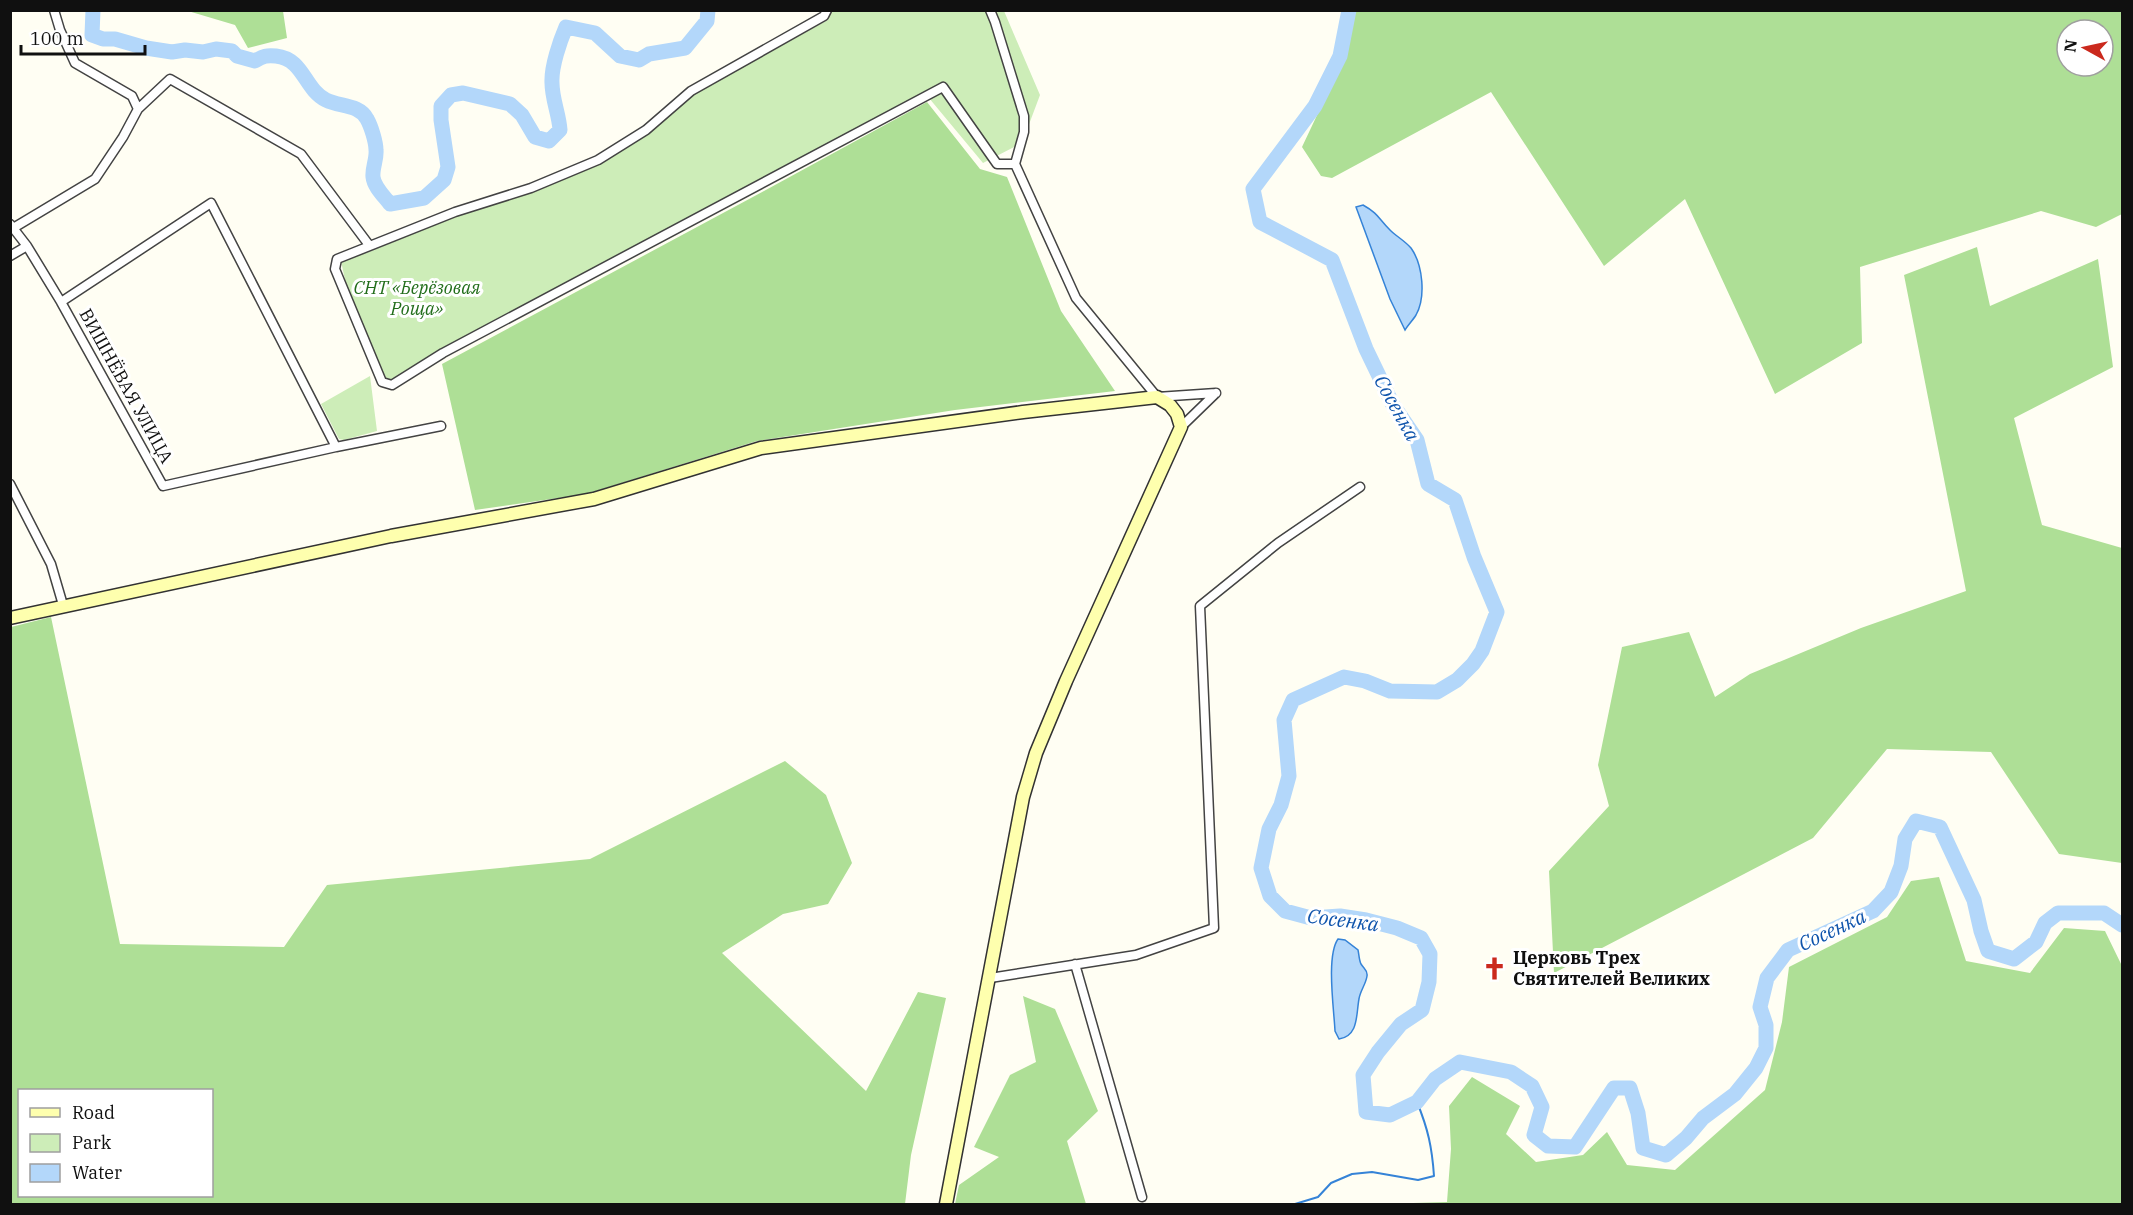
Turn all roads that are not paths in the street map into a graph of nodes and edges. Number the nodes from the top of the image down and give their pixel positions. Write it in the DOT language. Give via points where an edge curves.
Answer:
graph roads {
  1 [pos="54,10"];
  2 [pos="827,10"];
  3 [pos="990,10"];
  4 [pos="138,109"];
  5 [pos="1015,164"];
  6 [pos="13,226"];
  7 [pos="369,245"];
  8 [pos="27,246"];
  9 [pos="10,256"];
  10 [pos="61,302"];
  11 [pos="1157,397"];
  12 [pos="441,426"];
  13 [pos="1181,427"];
  14 [pos="336,447"];
  15 [pos="10,484"];
  16 [pos="1360,487"];
  17 [pos="63,605"];
  18 [pos="10,618"];
  19 [pos="1075,964"];
  20 [pos="990,978"];
  21 [pos="1142,1197"];
  22 [pos="946,1204"];
  1 -- 4 [label="street" via="75,63 132,96"];
  2 -- 7 [label="street" via="824,16 691,91 646,130 598,160"];
  3 -- 5 [label="street" via="1024,116"];
  4 -- 6 [label="street" via="94,179"];
  4 -- 7 [label="street" via="170,79 301,154"];
  5 -- 7 [label="street" via="997,164 943,87 443,353 392,386 382,382 335,269 337,259"];
  5 -- 11 [label="street" via="1076,298"];
  6 -- 8 [label="street"];
  8 -- 9 [label="street"];
  8 -- 10 [label="street, ВИШНЁВАЯ УЛИЦА"];
  10 -- 14 [label="street, ВИШНЁВАЯ УЛИЦА" via="163,486"];
  10 -- 14 [label="street" via="212,203"];
  11 -- 13 [label="street" via="1170,405"];
  11 -- 13 [label="street" via="1216,393"];
  11 -- 17 [label="street" via="761,448 594,499 391,536"];
  12 -- 14 [label="street"];
  13 -- 20 [label="street" via="1036,753 1023,797"];
  15 -- 17 [label="street" via="51,564"];
  16 -- 19 [label="street" via="1278,543 1200,606 1214,928 1136,955"];
  17 -- 18 [label="street"];
  19 -- 20 [label="street"];
  19 -- 21 [label="street"];
  20 -- 22 [label="street"];
}
